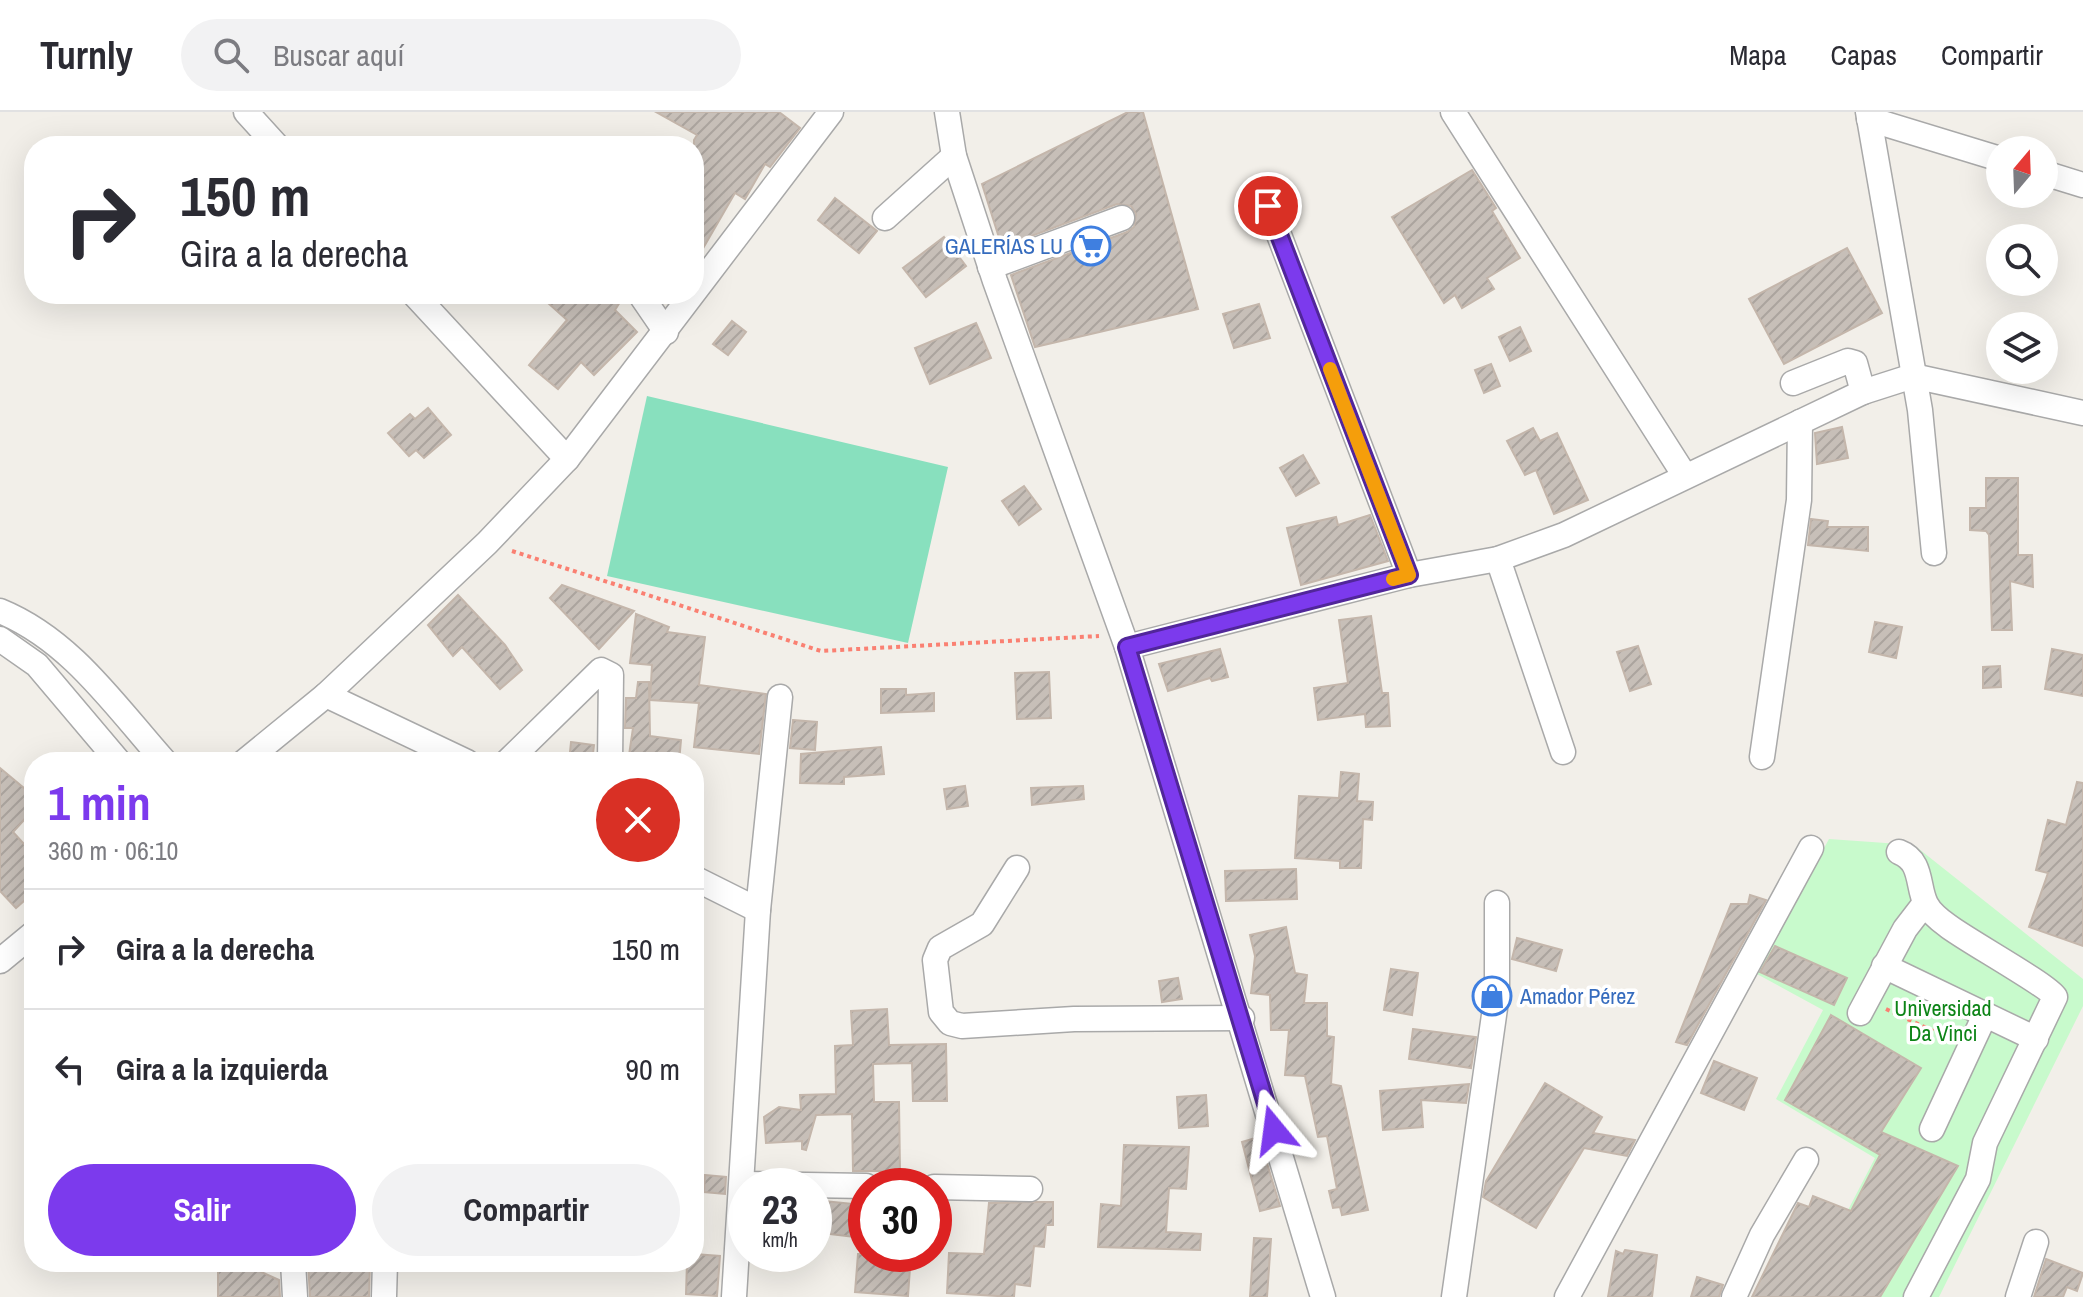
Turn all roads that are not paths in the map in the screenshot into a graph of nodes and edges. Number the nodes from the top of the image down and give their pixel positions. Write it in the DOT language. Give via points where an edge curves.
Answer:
graph roads {
  1 [pos="246,112"];
  2 [pos="831,112"];
  3 [pos="947,112"];
  4 [pos="1453,112"];
  5 [pos="1868,116"];
  6 [pos="268,136"];
  7 [pos="1986,154"];
  8 [pos="954,156"];
  9 [pos="2058,177"];
  10 [pos="2083,185"];
  11 [pos="1268,206"];
  12 [pos="885,218"];
  13 [pos="1122,218"];
  14 [pos="990,267"];
  15 [pos="704,281"];
  16 [pos="423,304"];
  17 [pos="647,304"];
  18 [pos="687,304"];
  19 [pos="666,332"];
  20 [pos="1913,376"];
  21 [pos="1793,383"];
  22 [pos="1863,392"];
  23 [pos="2083,413"];
  24 [pos="1800,422"];
  25 [pos="567,459"];
  26 [pos="1685,476"];
  27 [pos="1934,553"];
  28 [pos="1498,559"];
  29 [pos="1409,575"];
  30 [pos="0,611"];
  31 [pos="0,639"];
  32 [pos="1125,641"];
  33 [pos="326,695"];
  34 [pos="780,697"];
  35 [pos="111,752"];
  36 [pos="156,752"];
  37 [pos="256,752"];
  38 [pos="446,752"];
  39 [pos="517,752"];
  40 [pos="610,752"];
  41 [pos="1563,752"];
  42 [pos="1762,757"];
  43 [pos="1811,848"];
  44 [pos="1899,852"];
  45 [pos="1017,868"];
  46 [pos="704,883"];
  47 [pos="1497,903"];
  48 [pos="1925,903"];
  49 [pos="758,910"];
  50 [pos="24,941"];
  51 [pos="0,961"];
  52 [pos="1884,966"];
  53 [pos="1863,1006"];
  54 [pos="1985,1015"];
  55 [pos="1242,1018"];
  56 [pos="2036,1039"];
  57 [pos="1932,1129"];
  58 [pos="1806,1160"];
  59 [pos="743,1168"];
  60 [pos="952,1187"];
  61 [pos="1030,1189"];
  62 [pos="2036,1242"];
  63 [pos="294,1272"];
  64 [pos="385,1272"];
  65 [pos="736,1272"];
  66 [pos="295,1297"];
  67 [pos="384,1297"];
  68 [pos="734,1297"];
  69 [pos="1323,1297"];
  70 [pos="1454,1297"];
  71 [pos="1567,1297"];
  72 [pos="1734,1297"];
  73 [pos="1916,1297"];
  74 [pos="2018,1297"];
  1 -- 6 [label="street"];
  2 -- 15 [label="street"];
  3 -- 8 [label="street"];
  4 -- 26 [label="street"];
  5 -- 7 [label="street"];
  5 -- 20 [label="street"];
  8 -- 12 [label="street"];
  8 -- 14 [label="street"];
  9 -- 10 [label="street"];
  11 -- 29 [label="street"];
  13 -- 14 [label="street"];
  14 -- 32 [label="street"];
  16 -- 25 [label="street"];
  17 -- 19 [label="street"];
  18 -- 19 [label="street"];
  19 -- 25 [label="street"];
  20 -- 22 [label="street"];
  20 -- 23 [label="street"];
  20 -- 27 [label="street"];
  21 -- 22 [label="street" via="1848,361 1855,363"];
  22 -- 24 [label="street"];
  24 -- 26 [label="street"];
  24 -- 42 [label="street" via="1799,500"];
  25 -- 33 [label="street" via="487,543"];
  26 -- 28 [label="street" via="1564,535"];
  28 -- 29 [label="street"];
  28 -- 41 [label="street"];
  29 -- 32 [label="street"];
  30 -- 36 [label="street" via="38,629 70,654"];
  31 -- 35 [label="street" via="37,665"];
  32 -- 55 [label="street"];
  33 -- 37 [label="street"];
  33 -- 38 [label="street"];
  34 -- 49 [label="street"];
  39 -- 40 [label="street" via="601,670 611,675"];
  43 -- 71 [label="street"];
  44 -- 48 [label="street" via="1915,866"];
  45 -- 55 [label="street" via="982,924 940,948 935,960 941,1012 950,1023"];
  46 -- 49 [label="street"];
  47 -- 70 [label="street" via="1497,994"];
  48 -- 52 [label="street"];
  48 -- 56 [label="street" via="1945,925 2053,993"];
  49 -- 59 [label="street"];
  50 -- 51 [label="street"];
  52 -- 53 [label="street"];
  52 -- 54 [label="street"];
  54 -- 56 [label="street"];
  54 -- 57 [label="street"];
  55 -- 69 [label="street"];
  56 -- 73 [label="street" via="1985,1143 1978,1179"];
  58 -- 72 [label="street" via="1762,1235"];
  60 -- 61 [label="street"];
  62 -- 74 [label="street"];
  63 -- 66 [label="street"];
  64 -- 67 [label="street"];
  65 -- 68 [label="street"];
}
